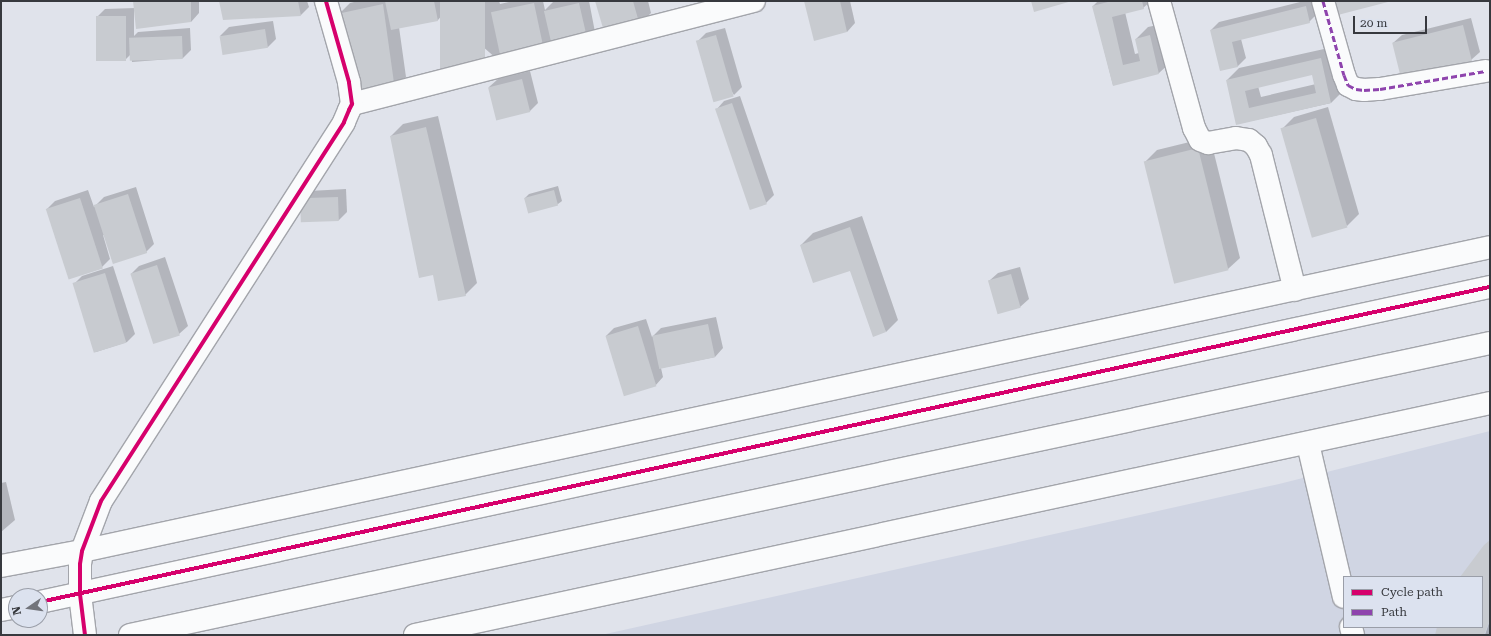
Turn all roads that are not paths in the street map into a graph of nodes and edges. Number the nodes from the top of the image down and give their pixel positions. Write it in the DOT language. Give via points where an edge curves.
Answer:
graph roads {
  1 [pos="326,1"];
  2 [pos="754,1"];
  3 [pos="1159,1"];
  4 [pos="1323,1"];
  5 [pos="1485,71"];
  6 [pos="352,104"];
  7 [pos="1490,247"];
  8 [pos="1490,287"];
  9 [pos="1295,290"];
  10 [pos="1490,344"];
  11 [pos="1490,404"];
  12 [pos="1308,444"];
  13 [pos="82,551"];
  14 [pos="1,566"];
  15 [pos="80,594"];
  16 [pos="1343,594"];
  17 [pos="48,600"];
  18 [pos="86,635"];
  19 [pos="130,635"];
  20 [pos="415,635"];
  1 -- 6 [label="street" via="350,82"];
  2 -- 6 [label="street"];
  3 -- 9 [label="street" via="1194,128 1200,140 1208,143 1236,138 1249,140 1261,155"];
  4 -- 5 [label="street" via="1344,75 1348,85 1356,89 1380,89"];
  6 -- 13 [label="street" via="344,122 102,501"];
  7 -- 9 [label="street"];
  8 -- 15 [label="street"];
  9 -- 13 [label="street"];
  10 -- 19 [label="street"];
  11 -- 12 [label="street"];
  12 -- 16 [label="street"];
  12 -- 20 [label="street"];
  13 -- 14 [label="street"];
  13 -- 15 [label="street"];
  15 -- 17 [label="street"];
  15 -- 18 [label="street"];
}
